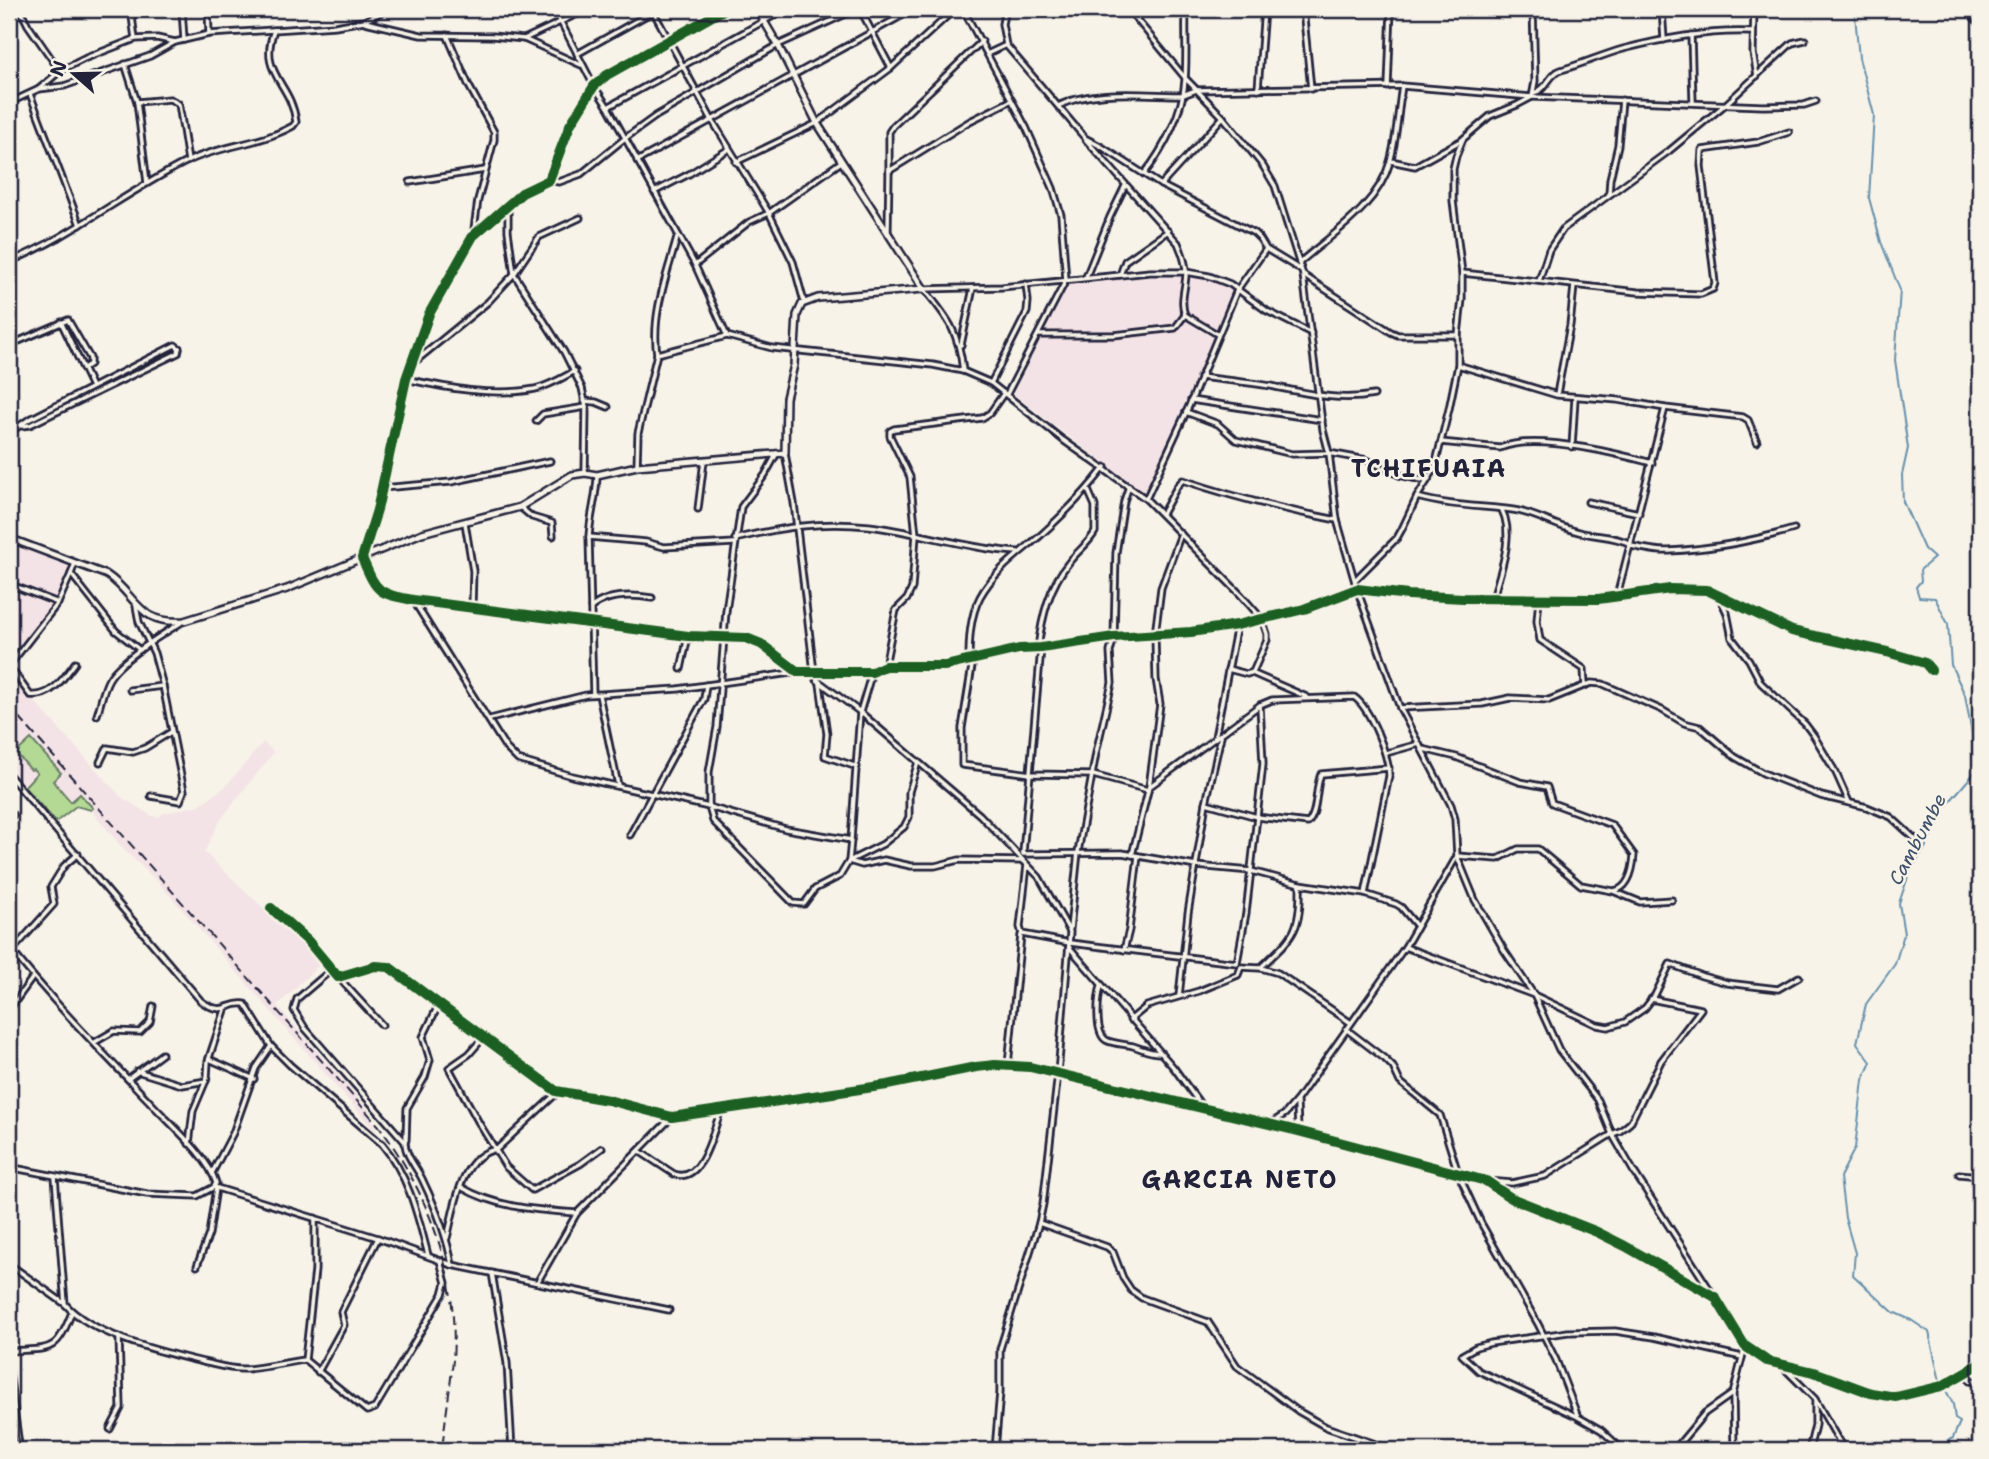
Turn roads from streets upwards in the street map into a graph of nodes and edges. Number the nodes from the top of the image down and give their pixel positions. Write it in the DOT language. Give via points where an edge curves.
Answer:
graph roads {
  1 [pos="20,9"];
  2 [pos="131,9"];
  3 [pos="181,9"];
  4 [pos="208,9"];
  5 [pos="388,9"];
  6 [pos="554,9"];
  7 [pos="588,9"];
  8 [pos="725,9"];
  9 [pos="757,9"];
  10 [pos="786,9"];
  11 [pos="859,9"];
  12 [pos="914,9"];
  13 [pos="956,9"];
  14 [pos="963,9"];
  15 [pos="1004,9"];
  16 [pos="1128,9"];
  17 [pos="1186,9"];
  18 [pos="1264,9"];
  19 [pos="1303,9"];
  20 [pos="1391,9"];
  21 [pos="1533,9"];
  22 [pos="1662,9"];
  23 [pos="1754,9"];
  24 [pos="1966,9"];
  25 [pos="653,10"];
  26 [pos="364,21"];
  27 [pos="764,21"];
  28 [pos="562,22"];
  29 [pos="1980,24"];
  30 [pos="274,30"];
  31 [pos="872,32"];
  32 [pos="1752,32"];
  33 [pos="209,34"];
  34 [pos="447,35"];
  35 [pos="1691,35"];
  36 [pos="524,39"];
  37 [pos="135,40"];
  38 [pos="184,40"];
  39 [pos="1664,40"];
  40 [pos="1805,40"];
  41 [pos="982,41"];
  42 [pos="175,42"];
  43 [pos="668,42"];
  44 [pos="778,45"];
  45 [pos="1006,45"];
  46 [pos="989,53"];
  47 [pos="577,54"];
  48 [pos="125,64"];
  49 [pos="583,66"];
  50 [pos="683,67"];
  51 [pos="891,68"];
  52 [pos="60,71"];
  53 [pos="794,76"];
  54 [pos="1757,77"];
  55 [pos="1186,79"];
  56 [pos="594,86"];
  57 [pos="1402,86"];
  58 [pos="1388,87"];
  59 [pos="39,89"];
  60 [pos="1258,89"];
  61 [pos="1311,89"];
  62 [pos="1196,90"];
  63 [pos="30,93"];
  64 [pos="698,93"];
  65 [pos="1183,95"];
  66 [pos="1532,95"];
  67 [pos="1622,100"];
  68 [pos="1011,101"];
  69 [pos="1816,101"];
  70 [pos="136,102"];
  71 [pos="1693,102"];
  72 [pos="9,103"];
  73 [pos="1727,103"];
  74 [pos="1058,106"];
  75 [pos="608,107"];
  76 [pos="1223,117"];
  77 [pos="712,120"];
  78 [pos="817,122"];
  79 [pos="1789,132"];
  80 [pos="1085,138"];
  81 [pos="624,139"];
  82 [pos="1463,139"];
  83 [pos="729,149"];
  84 [pos="188,161"];
  85 [pos="637,161"];
  86 [pos="842,161"];
  87 [pos="736,162"];
  88 [pos="1391,162"];
  89 [pos="485,170"];
  90 [pos="889,171"];
  91 [pos="1144,174"];
  92 [pos="549,180"];
  93 [pos="410,182"];
  94 [pos="147,183"];
  95 [pos="1161,185"];
  96 [pos="1125,186"];
  97 [pos="654,192"];
  98 [pos="1609,194"];
  99 [pos="508,204"];
  100 [pos="769,213"];
  101 [pos="580,218"];
  102 [pos="80,225"];
  103 [pos="888,231"];
  104 [pos="1168,231"];
  105 [pos="472,236"];
  106 [pos="677,237"];
  107 [pos="9,248"];
  108 [pos="1266,249"];
  109 [pos="10,261"];
  110 [pos="695,265"];
  111 [pos="1299,266"];
  112 [pos="1186,272"];
  113 [pos="1462,273"];
  114 [pos="514,274"];
  115 [pos="1120,275"];
  116 [pos="1303,275"];
  117 [pos="1086,278"];
  118 [pos="1066,280"];
  119 [pos="1539,281"];
  120 [pos="1026,284"];
  121 [pos="1574,286"];
  122 [pos="973,288"];
  123 [pos="924,289"];
  124 [pos="1237,290"];
  125 [pos="804,302"];
  126 [pos="1185,315"];
  127 [pos="61,322"];
  128 [pos="1311,333"];
  129 [pos="1217,334"];
  130 [pos="1038,335"];
  131 [pos="1458,335"];
  132 [pos="727,336"];
  133 [pos="19,341"];
  134 [pos="960,347"];
  135 [pos="794,350"];
  136 [pos="657,354"];
  137 [pos="1458,365"];
  138 [pos="410,366"];
  139 [pos="83,368"];
  140 [pos="963,370"];
  141 [pos="575,372"];
  142 [pos="1200,377"];
  143 [pos="406,379"];
  144 [pos="991,383"];
  145 [pos="92,387"];
  146 [pos="96,393"];
  147 [pos="1006,393"];
  148 [pos="1319,395"];
  149 [pos="1374,395"];
  150 [pos="1557,395"];
  151 [pos="1575,398"];
  152 [pos="1191,400"];
  153 [pos="585,404"];
  154 [pos="608,407"];
  155 [pos="1665,408"];
  156 [pos="1186,412"];
  157 [pos="1322,420"];
  158 [pos="536,421"];
  159 [pos="22,426"];
  160 [pos="9,433"];
  161 [pos="1441,442"];
  162 [pos="1757,442"];
  163 [pos="1572,447"];
  164 [pos="785,453"];
  165 [pos="1329,453"];
  166 [pos="777,454"];
  167 [pos="550,461"];
  168 [pos="704,461"];
  169 [pos="1652,463"];
  170 [pos="637,466"];
  171 [pos="1105,467"];
  172 [pos="585,473"];
  173 [pos="597,475"];
  174 [pos="1427,481"];
  175 [pos="1129,486"];
  176 [pos="382,488"];
  177 [pos="1088,489"];
  178 [pos="1417,497"];
  179 [pos="1146,499"];
  180 [pos="1588,502"];
  181 [pos="520,507"];
  182 [pos="698,509"];
  183 [pos="1500,509"];
  184 [pos="1639,513"];
  185 [pos="1162,514"];
  186 [pos="1337,520"];
  187 [pos="466,523"];
  188 [pos="797,525"];
  189 [pos="1794,529"];
  190 [pos="1181,534"];
  191 [pos="916,535"];
  192 [pos="553,536"];
  193 [pos="589,537"];
  194 [pos="9,538"];
  195 [pos="735,541"];
  196 [pos="1631,545"];
  197 [pos="1018,552"];
  198 [pos="362,558"];
  199 [pos="75,563"];
  200 [pos="71,574"];
  201 [pos="1355,580"];
  202 [pos="9,584"];
  203 [pos="1357,589"];
  204 [pos="1719,596"];
  205 [pos="1617,597"];
  206 [pos="652,598"];
  207 [pos="1493,598"];
  208 [pos="1539,598"];
  209 [pos="413,600"];
  210 [pos="58,603"];
  211 [pos="136,607"];
  212 [pos="472,607"];
  213 [pos="591,608"];
  214 [pos="1262,619"];
  215 [pos="184,621"];
  216 [pos="590,623"];
  217 [pos="1237,625"];
  218 [pos="1155,635"];
  219 [pos="688,636"];
  220 [pos="1114,637"];
  221 [pos="724,638"];
  222 [pos="149,643"];
  223 [pos="1040,648"];
  224 [pos="140,650"];
  225 [pos="971,660"];
  226 [pos="75,663"];
  227 [pos="9,666"];
  228 [pos="885,666"];
  229 [pos="681,669"];
  230 [pos="1228,669"];
  231 [pos="1931,670"];
  232 [pos="798,672"];
  233 [pos="814,672"];
  234 [pos="872,672"];
  235 [pos="1252,673"];
  236 [pos="820,683"];
  237 [pos="720,684"];
  238 [pos="706,685"];
  239 [pos="163,686"];
  240 [pos="1585,686"];
  241 [pos="130,691"];
  242 [pos="593,694"];
  243 [pos="599,695"];
  244 [pos="1309,698"];
  245 [pos="1260,705"];
  246 [pos="1400,708"];
  247 [pos="860,712"];
  248 [pos="97,715"];
  249 [pos="490,719"];
  250 [pos="171,732"];
  251 [pos="1221,735"];
  252 [pos="1215,737"];
  253 [pos="1419,744"];
  254 [pos="1423,749"];
  255 [pos="1386,753"];
  256 [pos="100,762"];
  257 [pos="918,762"];
  258 [pos="857,767"];
  259 [pos="1389,768"];
  260 [pos="1031,774"];
  261 [pos="9,775"];
  262 [pos="1093,775"];
  263 [pos="618,785"];
  264 [pos="1149,789"];
  265 [pos="652,793"];
  266 [pos="151,796"];
  267 [pos="1849,802"];
  268 [pos="1206,803"];
  269 [pos="709,807"];
  270 [pos="1257,817"];
  271 [pos="630,835"];
  272 [pos="1915,839"];
  273 [pos="851,840"];
  274 [pos="1078,852"];
  275 [pos="78,854"];
  276 [pos="1023,854"];
  277 [pos="1132,855"];
  278 [pos="1138,856"];
  279 [pos="1457,856"];
  280 [pos="849,861"];
  281 [pos="1023,862"];
  282 [pos="1027,865"];
  283 [pos="1196,866"];
  284 [pos="1251,871"];
  285 [pos="1300,884"];
  286 [pos="1613,891"];
  287 [pos="1365,894"];
  288 [pos="1672,900"];
  289 [pos="271,908"];
  290 [pos="1416,925"];
  291 [pos="1070,932"];
  292 [pos="1021,934"];
  293 [pos="1070,945"];
  294 [pos="1405,947"];
  295 [pos="10,949"];
  296 [pos="1124,950"];
  297 [pos="1184,957"];
  298 [pos="1237,962"];
  299 [pos="1241,967"];
  300 [pos="1259,968"];
  301 [pos="331,970"];
  302 [pos="33,977"];
  303 [pos="338,977"];
  304 [pos="1799,977"];
  305 [pos="1101,985"];
  306 [pos="1534,995"];
  307 [pos="1179,996"];
  308 [pos="1651,999"];
  309 [pos="439,1004"];
  310 [pos="153,1006"];
  311 [pos="9,1010"];
  312 [pos="225,1010"];
  313 [pos="1130,1020"];
  314 [pos="1351,1023"];
  315 [pos="382,1025"];
  316 [pos="1346,1029"];
  317 [pos="483,1038"];
  318 [pos="94,1042"];
  319 [pos="271,1045"];
  320 [pos="1160,1053"];
  321 [pos="162,1054"];
  322 [pos="209,1059"];
  323 [pos="1008,1065"];
  324 [pos="137,1071"];
  325 [pos="1058,1073"];
  326 [pos="128,1079"];
  327 [pos="254,1079"];
  328 [pos="206,1081"];
  329 [pos="556,1091"];
  330 [pos="1297,1100"];
  331 [pos="721,1110"];
  332 [pos="1204,1110"];
  333 [pos="672,1117"];
  334 [pos="1268,1125"];
  335 [pos="1298,1131"];
  336 [pos="1612,1134"];
  337 [pos="405,1142"];
  338 [pos="189,1143"];
  339 [pos="496,1148"];
  340 [pos="602,1148"];
  341 [pos="639,1151"];
  342 [pos="9,1167"];
  343 [pos="212,1173"];
  344 [pos="1458,1173"];
  345 [pos="1959,1174"];
  346 [pos="54,1176"];
  347 [pos="1980,1176"];
  348 [pos="1486,1181"];
  349 [pos="461,1186"];
  350 [pos="215,1187"];
  351 [pos="578,1213"];
  352 [pos="316,1218"];
  353 [pos="1040,1223"];
  354 [pos="379,1238"];
  355 [pos="447,1239"];
  356 [pos="428,1255"];
  357 [pos="440,1261"];
  358 [pos="9,1264"];
  359 [pos="452,1265"];
  360 [pos="197,1266"];
  361 [pos="492,1273"];
  362 [pos="538,1281"];
  363 [pos="1715,1297"];
  364 [pos="65,1304"];
  365 [pos="669,1310"];
  366 [pos="72,1312"];
  367 [pos="1544,1336"];
  368 [pos="119,1337"];
  369 [pos="1745,1346"];
  370 [pos="9,1350"];
  371 [pos="1742,1357"];
  372 [pos="305,1360"];
  373 [pos="1781,1364"];
  374 [pos="1980,1364"];
  375 [pos="9,1371"];
  376 [pos="1969,1371"];
  377 [pos="318,1372"];
  378 [pos="1980,1381"];
  379 [pos="1732,1394"];
  380 [pos="1815,1399"];
  381 [pos="1578,1417"];
  382 [pos="110,1429"];
  383 [pos="19,1445"];
  384 [pos="512,1450"];
  385 [pos="995,1450"];
  386 [pos="1393,1450"];
  387 [pos="1623,1450"];
  388 [pos="1674,1450"];
  389 [pos="1734,1450"];
  390 [pos="1809,1450"];
  391 [pos="1843,1450"];
  1 -- 52 [label="street"];
  2 -- 37 [label="street"];
  3 -- 38 [label="street"];
  4 -- 33 [label="street"];
  5 -- 26 [label="street"];
  6 -- 28 [label="street"];
  7 -- 28 [label="street"];
  8 -- 43 [label="street"];
  9 -- 27 [label="street"];
  10 -- 27 [label="street"];
  11 -- 31 [label="street"];
  11 -- 44 [label="street"];
  12 -- 31 [label="street"];
  13 -- 51 [label="street"];
  14 -- 41 [label="street"];
  15 -- 45 [label="street"];
  16 -- 55 [label="street"];
  17 -- 55 [label="street"];
  18 -- 60 [label="street"];
  19 -- 61 [label="street"];
  20 -- 58 [label="street"];
  21 -- 66 [label="street"];
  22 -- 39 [label="street"];
  23 -- 32 [label="street"];
  24 -- 29 [label="street"];
  25 -- 43 [label="street"];
  25 -- 47 [label="street"];
  26 -- 30 [label="street"];
  26 -- 34 [label="street" via="402,32"];
  27 -- 44 [label="street"];
  27 -- 50 [label="street"];
  28 -- 36 [label="street"];
  28 -- 47 [label="street"];
  30 -- 33 [label="street"];
  30 -- 84 [label="street" via="268,54 293,111 293,127 259,142"];
  31 -- 51 [label="street"];
  31 -- 53 [label="street"];
  32 -- 35 [label="street"];
  32 -- 54 [label="street"];
  33 -- 38 [label="street"];
  34 -- 36 [label="street"];
  34 -- 89 [label="street" via="494,132"];
  35 -- 39 [label="street"];
  35 -- 71 [label="street"];
  36 -- 49 [label="street"];
  37 -- 42 [label="street"];
  37 -- 52 [label="street"];
  38 -- 42 [label="street"];
  39 -- 66 [label="street" via="1557,71"];
  40 -- 54 [label="street" via="1792,43"];
  41 -- 46 [label="street"];
  41 -- 90 [label="street" via="892,126"];
  42 -- 48 [label="street"];
  43 -- 50 [label="street"];
  43 -- 56 [label="street"];
  44 -- 53 [label="street"];
  44 -- 64 [label="street"];
  45 -- 46 [label="street"];
  45 -- 74 [label="street"];
  46 -- 68 [label="street"];
  47 -- 49 [label="street"];
  48 -- 59 [label="street" via="64,86"];
  48 -- 70 [label="street"];
  49 -- 56 [label="street"];
  50 -- 64 [label="street"];
  50 -- 75 [label="street"];
  51 -- 78 [label="street"];
  52 -- 59 [label="street"];
  53 -- 77 [label="street"];
  53 -- 78 [label="street"];
  54 -- 73 [label="street"];
  55 -- 62 [label="street"];
  55 -- 65 [label="street"];
  56 -- 75 [label="street"];
  56 -- 92 [label="street" via="564,137"];
  57 -- 58 [label="street"];
  57 -- 66 [label="street"];
  57 -- 88 [label="street"];
  58 -- 61 [label="street"];
  59 -- 63 [label="street"];
  60 -- 61 [label="street"];
  60 -- 62 [label="street"];
  62 -- 65 [label="street"];
  62 -- 76 [label="street"];
  63 -- 72 [label="street"];
  63 -- 102 [label="street"];
  64 -- 77 [label="street"];
  64 -- 81 [label="street"];
  65 -- 74 [label="street" via="1093,96"];
  65 -- 91 [label="street" via="1164,143"];
  66 -- 67 [label="street"];
  66 -- 82 [label="street" via="1490,116"];
  67 -- 71 [label="street"];
  67 -- 98 [label="street"];
  68 -- 90 [label="street"];
  68 -- 118 [label="street" via="1059,203"];
  69 -- 73 [label="street" via="1763,106"];
  70 -- 84 [label="street" via="170,99 179,104"];
  70 -- 94 [label="street"];
  71 -- 73 [label="street"];
  73 -- 98 [label="street"];
  74 -- 80 [label="street"];
  75 -- 81 [label="street"];
  76 -- 95 [label="street"];
  76 -- 111 [label="street" via="1275,186"];
  77 -- 83 [label="street"];
  77 -- 85 [label="street"];
  78 -- 86 [label="street"];
  78 -- 87 [label="street"];
  79 -- 121 [label="street" via="1758,142 1702,150 1715,283 1707,293"];
  80 -- 91 [label="street"];
  80 -- 96 [label="street"];
  81 -- 85 [label="street"];
  81 -- 92 [label="street" via="581,174"];
  82 -- 88 [label="street" via="1415,166"];
  82 -- 113 [label="street" via="1452,186"];
  83 -- 87 [label="street"];
  83 -- 97 [label="street"];
  84 -- 94 [label="street"];
  85 -- 97 [label="street"];
  86 -- 100 [label="street"];
  86 -- 103 [label="street"];
  87 -- 100 [label="street"];
  88 -- 111 [label="street" via="1368,202"];
  89 -- 93 [label="street"];
  89 -- 105 [label="street"];
  90 -- 103 [label="street"];
  91 -- 95 [label="street"];
  92 -- 99 [label="street"];
  94 -- 102 [label="street"];
  95 -- 108 [label="street" via="1254,233"];
  96 -- 104 [label="street"];
  96 -- 117 [label="street"];
  97 -- 106 [label="street"];
  98 -- 119 [label="street" via="1563,229 1553,242"];
  99 -- 105 [label="street"];
  99 -- 114 [label="street"];
  100 -- 110 [label="street" via="749,222"];
  100 -- 125 [label="street" via="793,262"];
  101 -- 114 [label="street" via="539,237"];
  102 -- 109 [label="street"];
  103 -- 123 [label="street"];
  104 -- 112 [label="street" via="1181,250"];
  104 -- 115 [label="street" via="1125,261"];
  105 -- 138 [label="street" via="429,314"];
  106 -- 110 [label="street"];
  106 -- 136 [label="street" via="659,303"];
  107 -- 109 [label="street"];
  108 -- 111 [label="street"];
  108 -- 124 [label="street"];
  110 -- 132 [label="street"];
  111 -- 116 [label="street"];
  112 -- 115 [label="street"];
  112 -- 124 [label="street" via="1224,281"];
  112 -- 126 [label="street"];
  113 -- 119 [label="street"];
  113 -- 131 [label="street"];
  114 -- 138 [label="street" via="479,310"];
  114 -- 141 [label="street"];
  115 -- 117 [label="street"];
  116 -- 128 [label="street"];
  116 -- 131 [label="street" via="1398,335"];
  117 -- 118 [label="street"];
  118 -- 120 [label="street"];
  118 -- 130 [label="street"];
  119 -- 121 [label="street"];
  120 -- 122 [label="street"];
  120 -- 144 [label="street" via="1027,312"];
  121 -- 150 [label="street"];
  122 -- 123 [label="street"];
  122 -- 134 [label="street"];
  123 -- 125 [label="street"];
  123 -- 134 [label="street" via="948,321"];
  124 -- 128 [label="street"];
  124 -- 129 [label="street"];
  125 -- 135 [label="street" via="797,315"];
  126 -- 129 [label="street"];
  126 -- 130 [label="street" via="1175,328 1114,335"];
  127 -- 133 [label="street"];
  127 -- 139 [label="street"];
  127 -- 139 [label="street" via="71,322 90,358"];
  128 -- 148 [label="street"];
  129 -- 142 [label="street"];
  130 -- 147 [label="street"];
  131 -- 137 [label="street"];
  132 -- 135 [label="street"];
  132 -- 136 [label="street"];
  134 -- 140 [label="street"];
  135 -- 140 [label="street"];
  135 -- 164 [label="street" via="785,409"];
  136 -- 170 [label="street" via="638,433"];
  137 -- 150 [label="street"];
  137 -- 161 [label="street"];
  138 -- 143 [label="street"];
  139 -- 145 [label="street"];
  140 -- 144 [label="street"];
  141 -- 143 [label="street" via="537,389 517,391"];
  141 -- 153 [label="street"];
  142 -- 148 [label="street"];
  142 -- 152 [label="street"];
  143 -- 176 [label="street"];
  144 -- 147 [label="street"];
  145 -- 146 [label="street"];
  145 -- 146 [label="street" via="175,345 179,348 178,353"];
  145 -- 159 [label="street"];
  146 -- 159 [label="street"];
  147 -- 171 [label="street" via="1063,440"];
  147 -- 191 [label="street" via="982,418 890,432 910,477"];
  148 -- 149 [label="street" via="1354,399"];
  148 -- 157 [label="street"];
  150 -- 151 [label="street"];
  151 -- 155 [label="street"];
  151 -- 163 [label="street"];
  152 -- 156 [label="street"];
  152 -- 157 [label="street"];
  153 -- 154 [label="street"];
  153 -- 158 [label="street" via="543,414"];
  153 -- 172 [label="street"];
  155 -- 162 [label="street" via="1742,417 1748,420"];
  155 -- 169 [label="street"];
  156 -- 165 [label="street" via="1218,424 1236,440 1292,454"];
  156 -- 179 [label="street"];
  157 -- 165 [label="street"];
  159 -- 160 [label="street"];
  161 -- 163 [label="street" via="1500,448 1534,441"];
  161 -- 174 [label="street"];
  163 -- 169 [label="street"];
  164 -- 166 [label="street"];
  164 -- 188 [label="street"];
  165 -- 174 [label="street" via="1367,460 1399,475"];
  165 -- 186 [label="street"];
  166 -- 168 [label="street"];
  166 -- 195 [label="street" via="742,504"];
  167 -- 176 [label="street" via="451,482"];
  168 -- 170 [label="street"];
  168 -- 182 [label="street"];
  169 -- 184 [label="street"];
  170 -- 173 [label="street"];
  171 -- 175 [label="street"];
  171 -- 177 [label="street"];
  172 -- 173 [label="street"];
  172 -- 181 [label="street" via="572,475"];
  173 -- 193 [label="street"];
  174 -- 178 [label="street"];
  175 -- 179 [label="street"];
  175 -- 220 [label="street" via="1116,553"];
  176 -- 198 [label="street"];
  177 -- 197 [label="street"];
  177 -- 223 [label="street" via="1095,506 1095,532 1054,585"];
  178 -- 183 [label="street"];
  178 -- 201 [label="street" via="1397,538"];
  179 -- 185 [label="street"];
  180 -- 184 [label="street"];
  181 -- 187 [label="street"];
  181 -- 192 [label="street" via="531,517 552,523"];
  183 -- 196 [label="street" via="1542,517 1578,532 1613,536"];
  183 -- 207 [label="street" via="1507,532"];
  184 -- 196 [label="street"];
  185 -- 186 [label="street" via="1183,480"];
  185 -- 190 [label="street"];
  186 -- 201 [label="street"];
  187 -- 198 [label="street" via="422,533"];
  187 -- 212 [label="street" via="473,571"];
  188 -- 191 [label="street" via="870,526"];
  188 -- 195 [label="street"];
  188 -- 233 [label="street"];
  189 -- 196 [label="street" via="1705,549 1668,551"];
  190 -- 214 [label="street"];
  190 -- 218 [label="street" via="1165,575"];
  191 -- 197 [label="street"];
  191 -- 228 [label="street" via="912,588 896,610"];
  193 -- 195 [label="street" via="664,547"];
  193 -- 213 [label="street"];
  194 -- 199 [label="street"];
  195 -- 221 [label="street"];
  196 -- 205 [label="street"];
  197 -- 225 [label="street" via="980,597 972,622"];
  198 -- 209 [label="street" via="377,590"];
  198 -- 215 [label="street" via="287,589"];
  199 -- 200 [label="street"];
  199 -- 211 [label="street" via="111,578"];
  200 -- 210 [label="street"];
  200 -- 224 [label="street" via="116,631"];
  201 -- 203 [label="street"];
  202 -- 210 [label="street"];
  203 -- 207 [label="street"];
  203 -- 214 [label="street"];
  203 -- 246 [label="street"];
  204 -- 205 [label="street" via="1707,590 1670,589"];
  204 -- 231 [label="street" via="1792,631 1887,652 1925,663"];
  204 -- 267 [label="street" via="1730,633 1761,683 1814,736"];
  205 -- 208 [label="street"];
  206 -- 213 [label="street" via="626,596"];
  207 -- 208 [label="street"];
  208 -- 240 [label="street" via="1540,640 1584,669"];
  209 -- 212 [label="street"];
  209 -- 249 [label="street"];
  210 -- 227 [label="street"];
  211 -- 215 [label="street" via="164,620"];
  211 -- 222 [label="street"];
  212 -- 216 [label="street"];
  213 -- 216 [label="street"];
  214 -- 217 [label="street"];
  214 -- 235 [label="street" via="1267,640"];
  215 -- 222 [label="street"];
  216 -- 219 [label="street"];
  216 -- 242 [label="street"];
  217 -- 218 [label="street"];
  217 -- 230 [label="street"];
  218 -- 220 [label="street"];
  218 -- 264 [label="street" via="1160,704"];
  219 -- 221 [label="street"];
  219 -- 229 [label="street"];
  220 -- 223 [label="street"];
  220 -- 262 [label="street" via="1112,683"];
  221 -- 232 [label="street" via="754,640"];
  221 -- 237 [label="street"];
  222 -- 224 [label="street"];
  222 -- 239 [label="street"];
  223 -- 225 [label="street"];
  223 -- 260 [label="street"];
  224 -- 248 [label="street" via="109,678"];
  225 -- 228 [label="street" via="945,666"];
  225 -- 260 [label="street" via="962,765"];
  226 -- 227 [label="street" via="59,686 34,696"];
  228 -- 234 [label="street"];
  230 -- 235 [label="street"];
  230 -- 252 [label="street"];
  232 -- 233 [label="street"];
  232 -- 237 [label="street"];
  233 -- 234 [label="street"];
  233 -- 236 [label="street"];
  234 -- 247 [label="street"];
  235 -- 244 [label="street"];
  236 -- 247 [label="street"];
  236 -- 258 [label="street" via="825,756"];
  237 -- 238 [label="street"];
  237 -- 269 [label="street"];
  238 -- 243 [label="street"];
  238 -- 265 [label="street" via="704,699"];
  239 -- 241 [label="street"];
  239 -- 250 [label="street"];
  240 -- 246 [label="street" via="1549,701 1510,698"];
  240 -- 267 [label="street" via="1604,684 1700,727 1735,757 1763,773"];
  242 -- 243 [label="street"];
  242 -- 249 [label="street"];
  243 -- 263 [label="street"];
  244 -- 245 [label="street"];
  244 -- 255 [label="street" via="1357,698"];
  245 -- 251 [label="street"];
  245 -- 270 [label="street" via="1263,764"];
  246 -- 253 [label="street"];
  247 -- 257 [label="street"];
  247 -- 258 [label="street"];
  249 -- 263 [label="street" via="506,748 519,760"];
  250 -- 256 [label="street" via="132,752 107,748"];
  250 -- 266 [label="street" via="184,794 178,802"];
  251 -- 252 [label="street"];
  251 -- 268 [label="street"];
  252 -- 264 [label="street"];
  253 -- 254 [label="street"];
  253 -- 255 [label="street"];
  254 -- 279 [label="street" via="1451,805"];
  254 -- 286 [label="street" via="1547,787 1552,803 1612,825 1634,855 1626,885"];
  255 -- 259 [label="street"];
  257 -- 280 [label="street" via="904,827"];
  257 -- 281 [label="street" via="980,815"];
  258 -- 273 [label="street"];
  259 -- 270 [label="street" via="1321,774 1308,823"];
  259 -- 287 [label="street"];
  260 -- 262 [label="street"];
  260 -- 276 [label="street"];
  261 -- 275 [label="street"];
  262 -- 264 [label="street"];
  262 -- 274 [label="street"];
  263 -- 265 [label="street"];
  264 -- 277 [label="street"];
  265 -- 269 [label="street"];
  265 -- 271 [label="street"];
  267 -- 272 [label="street" via="1891,817"];
  268 -- 270 [label="street"];
  268 -- 283 [label="street"];
  269 -- 273 [label="street" via="786,830"];
  269 -- 280 [label="street" via="713,821 796,905 804,904 815,889 840,876"];
  270 -- 284 [label="street"];
  273 -- 280 [label="street"];
  274 -- 276 [label="street"];
  274 -- 277 [label="street"];
  274 -- 291 [label="street"];
  275 -- 295 [label="street" via="51,887 54,904"];
  275 -- 312 [label="street" via="201,1000"];
  276 -- 281 [label="street"];
  277 -- 278 [label="street"];
  278 -- 283 [label="street"];
  278 -- 296 [label="street"];
  279 -- 286 [label="street" via="1498,859 1518,849 1538,849 1581,885"];
  279 -- 290 [label="street"];
  279 -- 306 [label="street" via="1481,912"];
  280 -- 281 [label="street" via="862,865 884,860 912,866 958,860"];
  281 -- 282 [label="street"];
  282 -- 291 [label="street"];
  282 -- 292 [label="street"];
  283 -- 284 [label="street"];
  283 -- 297 [label="street"];
  284 -- 285 [label="street"];
  284 -- 298 [label="street"];
  285 -- 287 [label="street"];
  285 -- 300 [label="street" via="1300,912 1294,931"];
  286 -- 288 [label="street" via="1640,902"];
  287 -- 290 [label="street" via="1401,907"];
  289 -- 301 [label="street" via="308,941"];
  290 -- 294 [label="street"];
  291 -- 293 [label="street"];
  292 -- 293 [label="street"];
  292 -- 323 [label="street"];
  293 -- 296 [label="street"];
  293 -- 305 [label="street"];
  293 -- 325 [label="street"];
  294 -- 306 [label="street"];
  294 -- 314 [label="street"];
  295 -- 302 [label="street"];
  296 -- 297 [label="street"];
  297 -- 298 [label="street"];
  297 -- 307 [label="street"];
  298 -- 299 [label="street"];
  299 -- 300 [label="street"];
  299 -- 307 [label="street" via="1238,975"];
  300 -- 314 [label="street" via="1278,973"];
  301 -- 303 [label="street"];
  301 -- 337 [label="street" via="297,999 295,1010 305,1028"];
  302 -- 311 [label="street"];
  302 -- 318 [label="street"];
  303 -- 309 [label="street" via="385,966"];
  303 -- 315 [label="street"];
  304 -- 308 [label="street" via="1778,989 1727,983 1670,964"];
  305 -- 313 [label="street"];
  305 -- 320 [label="street" via="1103,1037"];
  306 -- 308 [label="street" via="1608,1027 1633,1018"];
  306 -- 336 [label="street" via="1559,1051 1598,1100"];
  307 -- 313 [label="street" via="1147,1006"];
  308 -- 336 [label="street" via="1701,1009 1661,1060 1630,1123"];
  309 -- 317 [label="street"];
  309 -- 337 [label="street" via="423,1037 430,1060 407,1108"];
  310 -- 318 [label="street" via="150,1021 140,1032 114,1031"];
  312 -- 319 [label="street" via="245,1003"];
  312 -- 322 [label="street"];
  313 -- 320 [label="street"];
  314 -- 316 [label="street"];
  316 -- 330 [label="street"];
  316 -- 344 [label="street" via="1385,1059 1400,1082 1437,1110"];
  317 -- 329 [label="street"];
  317 -- 339 [label="street" via="449,1068"];
  318 -- 326 [label="street"];
  319 -- 327 [label="street"];
  319 -- 356 [label="street" via="307,1083 362,1124 393,1156 407,1184"];
  320 -- 332 [label="street"];
  321 -- 324 [label="street"];
  322 -- 327 [label="street"];
  322 -- 328 [label="street"];
  323 -- 325 [label="street"];
  323 -- 331 [label="street"];
  324 -- 326 [label="street"];
  324 -- 328 [label="street" via="180,1084"];
  325 -- 332 [label="street"];
  325 -- 353 [label="street"];
  326 -- 338 [label="street"];
  327 -- 343 [label="street"];
  328 -- 338 [label="street" via="193,1111"];
  329 -- 333 [label="street"];
  329 -- 339 [label="street"];
  330 -- 334 [label="street"];
  330 -- 335 [label="street"];
  331 -- 333 [label="street"];
  331 -- 341 [label="street" via="700,1165 690,1174 674,1174"];
  332 -- 334 [label="street"];
  333 -- 341 [label="street"];
  334 -- 335 [label="street"];
  335 -- 344 [label="street"];
  336 -- 348 [label="street" via="1545,1176 1512,1183"];
  336 -- 363 [label="street"];
  337 -- 355 [label="street"];
  338 -- 343 [label="street"];
  339 -- 340 [label="street" via="506,1167 532,1190"];
  339 -- 349 [label="street" via="468,1168"];
  341 -- 351 [label="street"];
  342 -- 346 [label="street"];
  343 -- 350 [label="street"];
  344 -- 348 [label="street"];
  344 -- 367 [label="street"];
  345 -- 347 [label="street"];
  346 -- 350 [label="street" via="177,1196 197,1196"];
  346 -- 364 [label="street"];
  348 -- 363 [label="street" via="1511,1198 1625,1246"];
  349 -- 351 [label="street" via="514,1207"];
  349 -- 355 [label="street"];
  350 -- 352 [label="street"];
  350 -- 360 [label="street" via="209,1234"];
  351 -- 362 [label="street"];
  352 -- 354 [label="street"];
  352 -- 372 [label="street"];
  353 -- 385 [label="street" via="1000,1349"];
  353 -- 386 [label="street" via="1107,1247 1130,1290 1208,1322 1237,1366 1298,1411 1326,1427"];
  354 -- 356 [label="street"];
  354 -- 377 [label="street" via="341,1312 344,1325 338,1339"];
  355 -- 359 [label="street"];
  356 -- 357 [label="street"];
  357 -- 359 [label="street"];
  357 -- 377 [label="street" via="446,1283 443,1294 374,1408 363,1409"];
  358 -- 364 [label="street"];
  359 -- 361 [label="street"];
  361 -- 362 [label="street"];
  361 -- 384 [label="street" via="507,1363"];
  362 -- 365 [label="street"];
  363 -- 369 [label="street"];
  364 -- 366 [label="street"];
  366 -- 368 [label="street"];
  366 -- 370 [label="street" via="56,1344"];
  367 -- 371 [label="street" via="1597,1330 1633,1332"];
  367 -- 381 [label="street"];
  367 -- 381 [label="street" via="1491,1343 1462,1356 1479,1371"];
  368 -- 372 [label="street" via="236,1369"];
  368 -- 382 [label="street" via="121,1408"];
  369 -- 371 [label="street"];
  369 -- 373 [label="street" via="1759,1357"];
  371 -- 379 [label="street"];
  372 -- 377 [label="street"];
  373 -- 376 [label="street" via="1896,1397 1942,1386"];
  373 -- 380 [label="street"];
  374 -- 376 [label="street"];
  375 -- 383 [label="street"];
  376 -- 378 [label="street" via="1970,1381"];
  379 -- 388 [label="street" via="1705,1413"];
  379 -- 389 [label="street"];
  380 -- 390 [label="street"];
  380 -- 391 [label="street"];
  381 -- 387 [label="street"];
}
